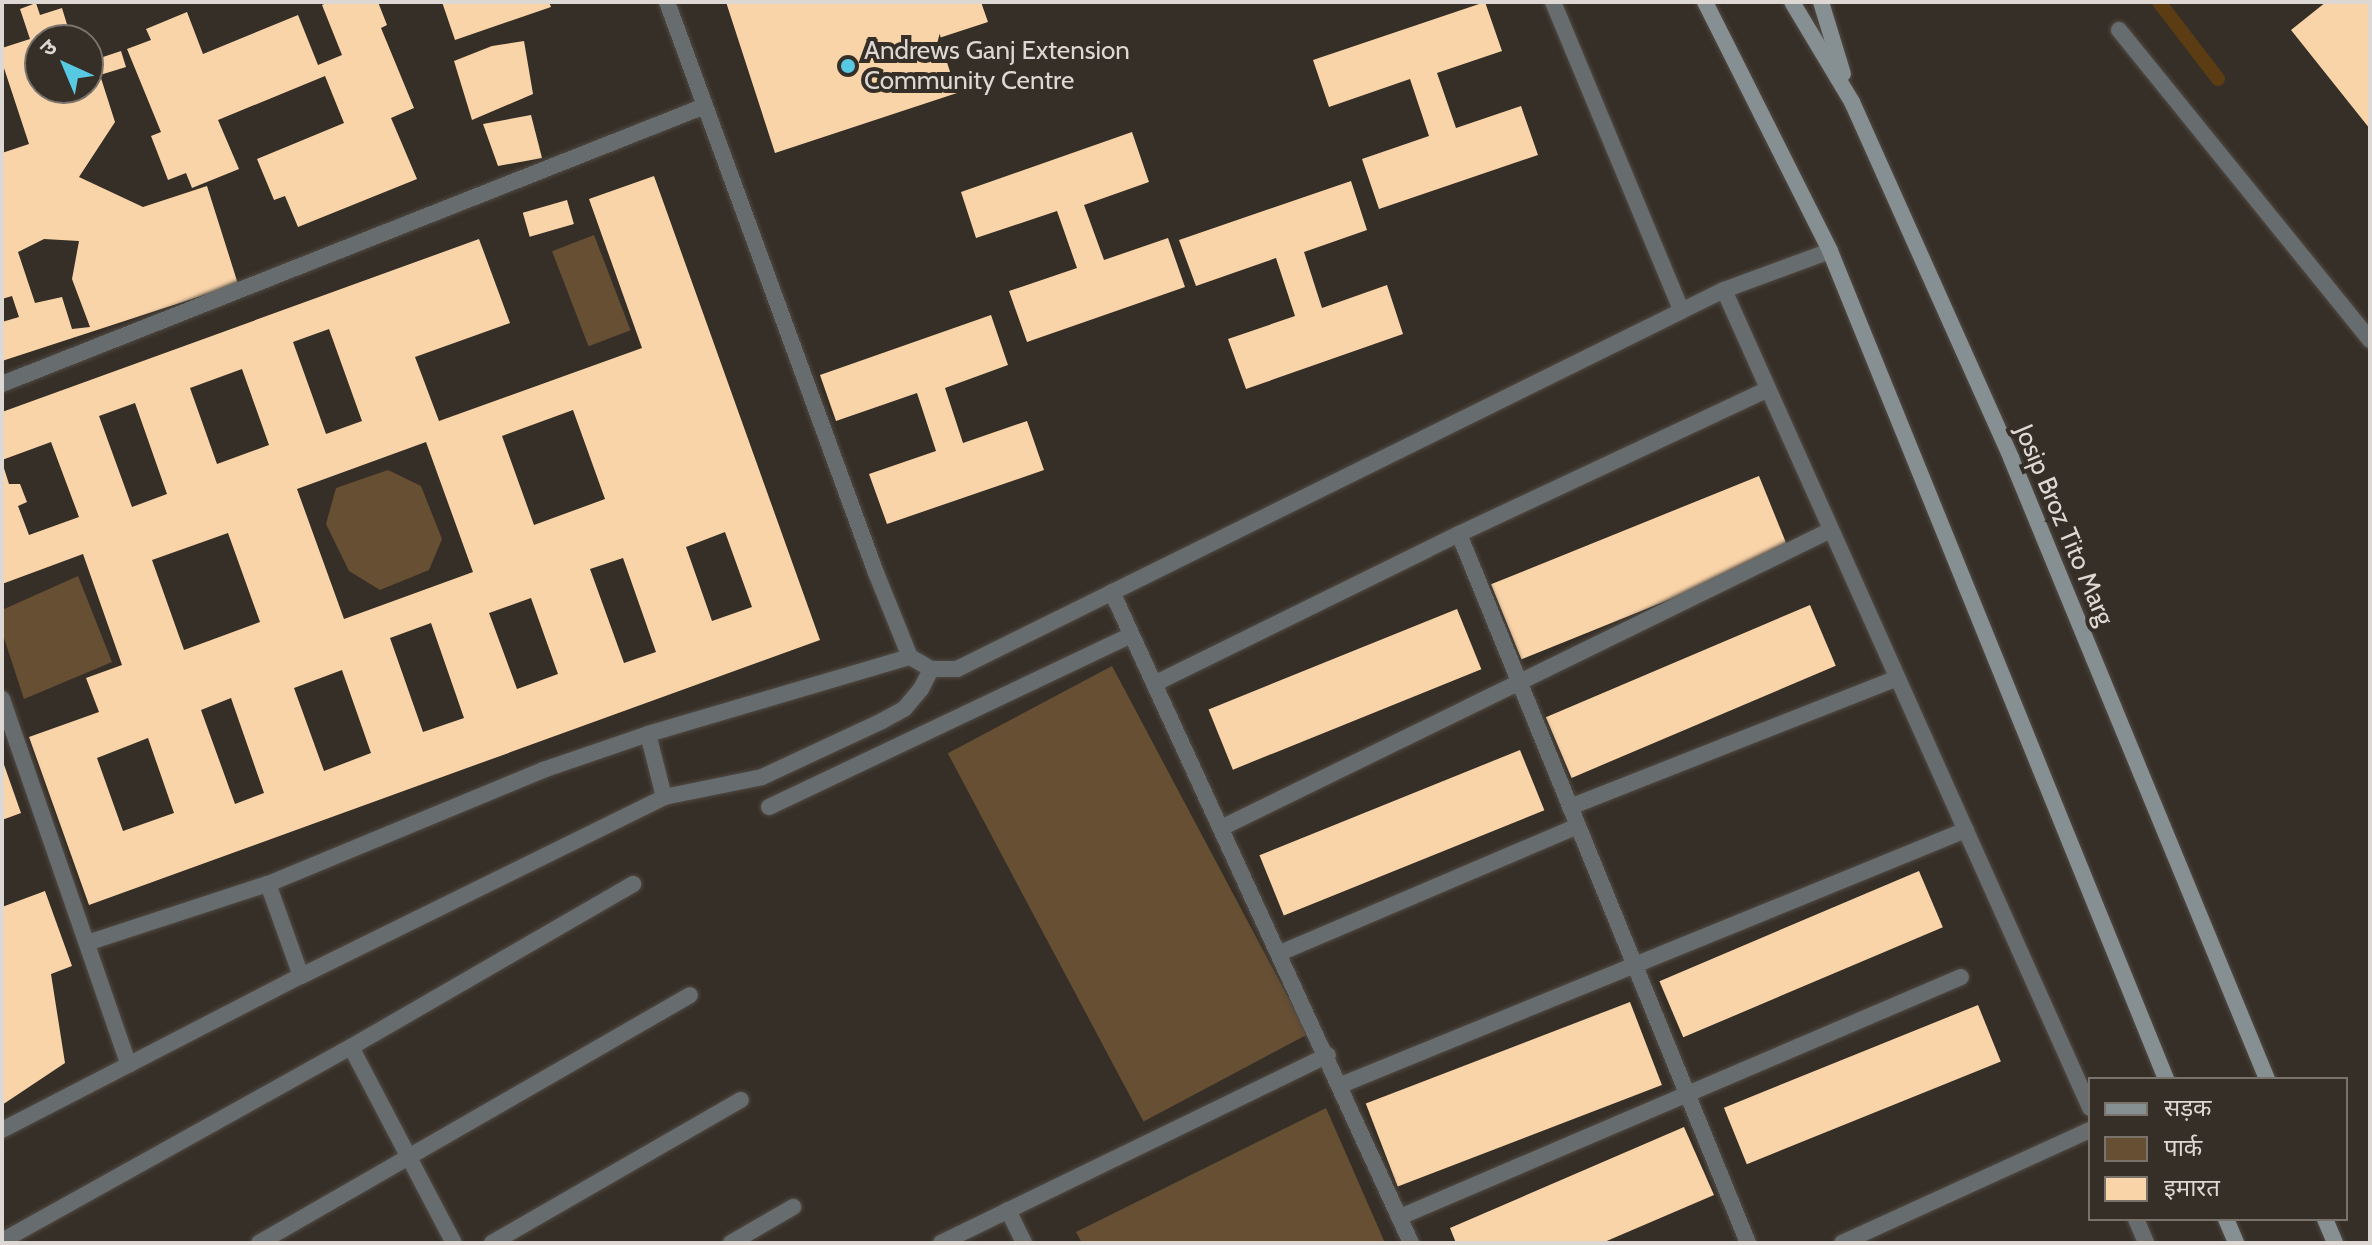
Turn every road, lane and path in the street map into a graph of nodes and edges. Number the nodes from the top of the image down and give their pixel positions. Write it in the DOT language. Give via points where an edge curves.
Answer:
graph roads {
  1 [pos="667,2"];
  2 [pos="1553,2"];
  3 [pos="1705,2"];
  4 [pos="1792,2"];
  5 [pos="1821,2"];
  6 [pos="2119,30"];
  7 [pos="1852,102"];
  8 [pos="705,106"];
  9 [pos="1830,251"];
  10 [pos="1724,290"];
  11 [pos="1681,310"];
  12 [pos="2370,340"];
  13 [pos="2,384"];
  14 [pos="1768,389"];
  15 [pos="1831,530"];
  16 [pos="1459,534"];
  17 [pos="1112,592"];
  18 [pos="1131,635"];
  19 [pos="910,657"];
  20 [pos="931,669"];
  21 [pos="1897,678"];
  22 [pos="1519,682"];
  23 [pos="1154,684"];
  24 [pos="2,699"];
  25 [pos="648,734"];
  26 [pos="664,797"];
  27 [pos="769,807"];
  28 [pos="1570,807"];
  29 [pos="1578,826"];
  30 [pos="1221,828"];
  31 [pos="1966,830"];
  32 [pos="268,884"];
  33 [pos="633,884"];
  34 [pos="87,943"];
  35 [pos="1280,953"];
  36 [pos="1634,963"];
  37 [pos="301,976"];
  38 [pos="1961,977"];
  39 [pos="690,995"];
  40 [pos="351,1047"];
  41 [pos="1328,1055"];
  42 [pos="129,1065"];
  43 [pos="2165,1077"];
  44 [pos="2266,1077"];
  45 [pos="1341,1085"];
  46 [pos="1687,1094"];
  47 [pos="741,1100"];
  48 [pos="2088,1104"];
  49 [pos="2,1130"];
  50 [pos="2088,1131"];
  51 [pos="408,1155"];
  52 [pos="793,1207"];
  53 [pos="1008,1210"];
  54 [pos="1400,1217"];
  55 [pos="2137,1221"];
  56 [pos="2227,1221"];
  57 [pos="2326,1221"];
  58 [pos="2,1241"];
  59 [pos="259,1243"];
  60 [pos="454,1243"];
  61 [pos="492,1243"];
  62 [pos="731,1243"];
  63 [pos="941,1243"];
  64 [pos="1024,1243"];
  65 [pos="1411,1243"];
  66 [pos="1748,1243"];
  67 [pos="1842,1243"];
  68 [pos="2146,1243"];
  69 [pos="2236,1243"];
  70 [pos="2335,1243"];
  1 -- 8 [label="street"];
  2 -- 11 [label="street"];
  3 -- 9 [label="main road"];
  4 -- 7 [label="main road, Josip Broz Tito Marg"];
  5 -- 7 [label="main road"];
  6 -- 12 [label="street"];
  7 -- 44 [label="main road, Josip Broz Tito Marg" via="2011,458"];
  8 -- 13 [label="street"];
  8 -- 19 [label="street"];
  9 -- 10 [label="street"];
  9 -- 43 [label="main road"];
  10 -- 11 [label="street"];
  10 -- 14 [label="street"];
  11 -- 17 [label="street"];
  14 -- 15 [label="street"];
  14 -- 16 [label="street"];
  15 -- 21 [label="street"];
  15 -- 22 [label="street"];
  16 -- 22 [label="street"];
  16 -- 23 [label="street"];
  17 -- 18 [label="street"];
  17 -- 20 [label="street" via="957,669"];
  18 -- 23 [label="street"];
  18 -- 27 [label="street"];
  19 -- 20 [label="street"];
  19 -- 25 [label="street"];
  20 -- 26 [label="street" via="905,708 882,721 762,777"];
  21 -- 28 [label="street"];
  21 -- 31 [label="street"];
  22 -- 28 [label="street"];
  22 -- 30 [label="street"];
  23 -- 30 [label="street"];
  24 -- 34 [label="street"];
  25 -- 26 [label="street"];
  25 -- 32 [label="street" via="543,770"];
  26 -- 37 [label="street"];
  28 -- 29 [label="street"];
  29 -- 35 [label="street"];
  29 -- 36 [label="street"];
  30 -- 35 [label="street"];
  31 -- 36 [label="street"];
  31 -- 48 [label="street"];
  32 -- 34 [label="street"];
  32 -- 37 [label="street"];
  33 -- 40 [label="street"];
  34 -- 42 [label="street"];
  35 -- 41 [label="street"];
  36 -- 45 [label="street"];
  36 -- 46 [label="street"];
  37 -- 42 [label="street"];
  38 -- 46 [label="street"];
  39 -- 51 [label="street"];
  40 -- 51 [label="street"];
  40 -- 58 [label="street"];
  41 -- 45 [label="street"];
  41 -- 53 [label="street"];
  42 -- 49 [label="street"];
  45 -- 54 [label="street"];
  46 -- 54 [label="street"];
  46 -- 66 [label="street"];
  47 -- 61 [label="street"];
  50 -- 67 [label="street"];
  51 -- 59 [label="street"];
  51 -- 60 [label="street"];
  52 -- 62 [label="street"];
  53 -- 63 [label="street"];
  53 -- 64 [label="street"];
  54 -- 65 [label="street"];
  55 -- 68 [label="street"];
  56 -- 69 [label="main road"];
  57 -- 70 [label="main road"];
}
